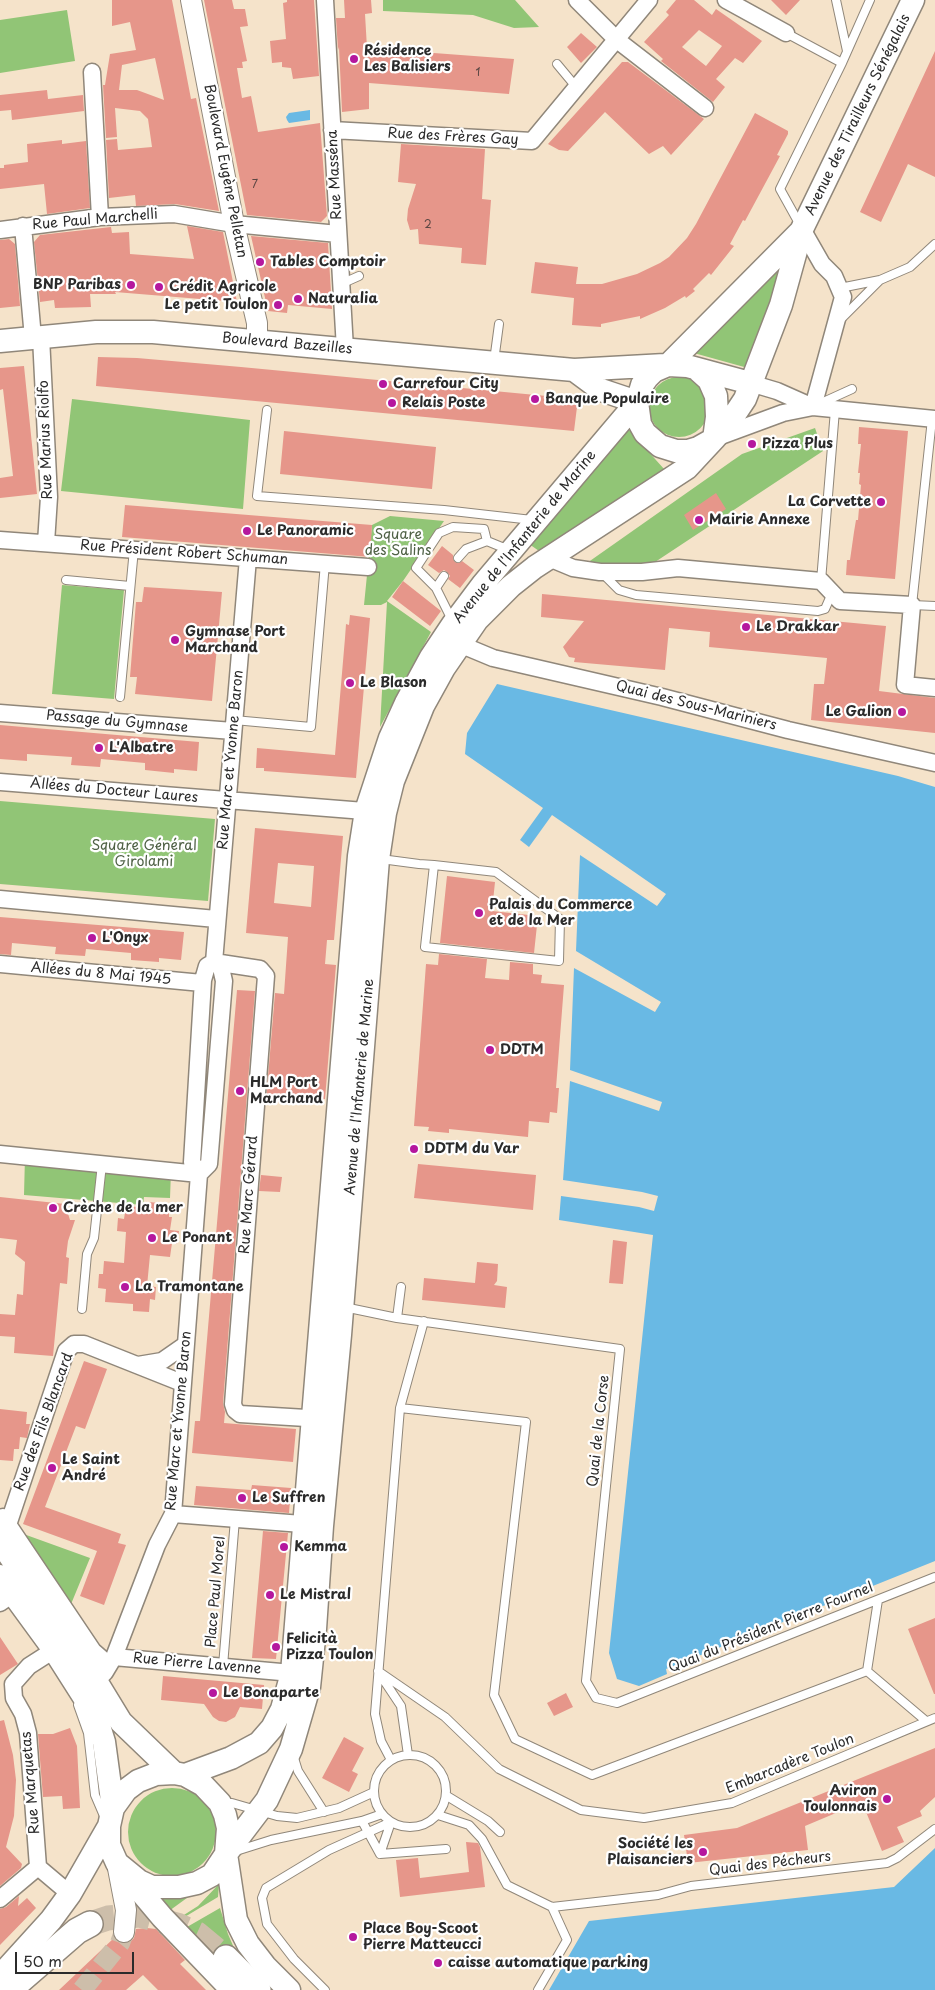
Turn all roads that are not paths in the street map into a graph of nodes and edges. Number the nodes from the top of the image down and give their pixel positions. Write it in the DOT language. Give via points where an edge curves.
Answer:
graph roads {
  1 [pos="191,0"];
  2 [pos="325,0"];
  3 [pos="577,0"];
  4 [pos="650,0"];
  5 [pos="726,0"];
  6 [pos="836,0"];
  7 [pos="870,0"];
  8 [pos="913,0"];
  9 [pos="786,33"];
  10 [pos="617,40"];
  11 [pos="847,51"];
  12 [pos="842,63"];
  13 [pos="557,64"];
  14 [pos="92,72"];
  15 [pos="577,88"];
  16 [pos="705,108"];
  17 [pos="332,130"];
  18 [pos="100,217"];
  19 [pos="234,224"];
  20 [pos="22,226"];
  21 [pos="802,229"];
  22 [pos="0,230"];
  23 [pos="338,234"];
  24 [pos="935,244"];
  25 [pos="359,276"];
  26 [pos="880,280"];
  27 [pos="341,284"];
  28 [pos="840,288"];
  29 [pos="499,324"];
  30 [pos="835,326"];
  31 [pos="37,337"];
  32 [pos="0,341"];
  33 [pos="257,342"];
  34 [pos="345,349"];
  35 [pos="494,363"];
  36 [pos="668,365"];
  37 [pos="574,370"];
  38 [pos="700,370"];
  39 [pos="750,383"];
  40 [pos="601,390"];
  41 [pos="852,390"];
  42 [pos="637,402"];
  43 [pos="813,407"];
  44 [pos="267,410"];
  45 [pos="835,410"];
  46 [pos="934,419"];
  47 [pos="612,432"];
  48 [pos="714,439"];
  49 [pos="537,521"];
  50 [pos="0,540"];
  51 [pos="487,542"];
  52 [pos="46,543"];
  53 [pos="134,549"];
  54 [pos="511,551"];
  55 [pos="248,558"];
  56 [pos="458,558"];
  57 [pos="548,558"];
  58 [pos="325,564"];
  59 [pos="368,567"];
  60 [pos="600,572"];
  61 [pos="444,576"];
  62 [pos="66,580"];
  63 [pos="821,581"];
  64 [pos="130,586"];
  65 [pos="436,588"];
  66 [pos="832,593"];
  67 [pos="912,605"];
  68 [pos="935,606"];
  69 [pos="457,632"];
  70 [pos="935,688"];
  71 [pos="120,697"];
  72 [pos="0,713"];
  73 [pos="234,726"];
  74 [pos="935,763"];
  75 [pos="0,782"];
  76 [pos="228,801"];
  77 [pos="375,812"];
  78 [pos="369,857"];
  79 [pos="434,865"];
  80 [pos="0,899"];
  81 [pos="216,919"];
  82 [pos="214,962"];
  83 [pos="0,964"];
  84 [pos="202,983"];
  85 [pos="0,1154"];
  86 [pos="102,1164"];
  87 [pos="199,1174"];
  88 [pos="401,1287"];
  89 [pos="342,1306"];
  90 [pos="82,1309"];
  91 [pos="397,1318"];
  92 [pos="424,1321"];
  93 [pos="185,1345"];
  94 [pos="138,1365"];
  95 [pos="182,1383"];
  96 [pos="400,1408"];
  97 [pos="313,1418"];
  98 [pos="173,1514"];
  99 [pos="235,1520"];
  100 [pos="313,1525"];
  101 [pos="2,1529"];
  102 [pos="0,1576"];
  103 [pos="935,1577"];
  104 [pos="7,1598"];
  105 [pos="878,1600"];
  106 [pos="50,1614"];
  107 [pos="58,1658"];
  108 [pos="222,1666"];
  109 [pos="106,1668"];
  110 [pos="378,1671"];
  111 [pos="867,1671"];
  112 [pos="301,1674"];
  113 [pos="617,1703"];
  114 [pos="935,1718"];
  115 [pos="926,1721"];
  116 [pos="291,1749"];
  117 [pos="408,1755"];
  118 [pos="391,1760"];
  119 [pos="180,1774"];
  120 [pos="374,1792"];
  121 [pos="447,1796"];
  122 [pos="220,1803"];
  123 [pos="259,1812"];
  124 [pos="324,1812"];
  125 [pos="382,1814"];
  126 [pos="438,1815"];
  127 [pos="111,1817"];
  128 [pos="362,1820"];
  129 [pos="391,1822"];
  130 [pos="935,1829"];
  131 [pos="368,1832"];
  132 [pos="500,1832"];
  133 [pos="446,1849"];
  134 [pos="226,1854"];
  135 [pos="380,1854"];
  136 [pos="117,1862"];
  137 [pos="38,1867"];
  138 [pos="70,1894"];
  139 [pos="0,1898"];
  140 [pos="552,1907"];
  141 [pos="90,1924"];
  142 [pos="124,1932"];
  143 [pos="226,1958"];
  144 [pos="0,1976"];
  145 [pos="9,1990"];
  146 [pos="232,1990"];
  147 [pos="258,1990"];
  148 [pos="288,1990"];
  149 [pos="325,1990"];
  150 [pos="538,1990"];
  1 -- 19 [label="street, Boulevard Eugène Pelletan"];
  2 -- 17 [label="street, Rue Masséna"];
  3 -- 10 [label="street"];
  4 -- 10 [label="street, Rue des Frères Gay"];
  5 -- 9 [label="street"];
  6 -- 11 [label="lane"];
  7 -- 11 [label="lane"];
  8 -- 21 [label="main road, Avenue des Tirailleurs Sénégalais"];
  9 -- 12 [label="lane"];
  10 -- 15 [label="street, Rue des Frères Gay"];
  10 -- 16 [label="street"];
  11 -- 12 [label="lane"];
  12 -- 21 [label="lane" via="780,189"];
  13 -- 15 [label="lane"];
  14 -- 18 [label="street"];
  15 -- 17 [label="street, Rue des Frères Gay" via="532,141 469,132"];
  17 -- 23 [label="street, Rue Masséna"];
  18 -- 19 [label="street, Rue Paul Marchelli" via="174,214"];
  18 -- 20 [label="street, Rue Paul Marchelli"];
  19 -- 23 [label="street, Rue Paul Marchelli"];
  19 -- 33 [label="street, Boulevard Eugène Pelletan" via="257,322"];
  20 -- 22 [label="street, Rue Paul Marchelli"];
  20 -- 31 [label="street, Rue Marius Riolfo"];
  21 -- 28 [label="street"];
  21 -- 36 [label="main road, Avenue des Tirailleurs Sénégalais"];
  21 -- 39 [label="main road, Avenue des Tirailleurs Sénégalais" via="781,305"];
  23 -- 27 [label="street, Rue Masséna"];
  24 -- 26 [label="lane" via="910,267"];
  25 -- 27 [label="lane"];
  26 -- 28 [label="lane"];
  26 -- 30 [label="lane"];
  27 -- 34 [label="street, Rue Masséna"];
  28 -- 30 [label="street" via="843,297"];
  29 -- 35 [label="lane"];
  30 -- 43 [label="street"];
  31 -- 32 [label="main road, Boulevard Bazeilles"];
  31 -- 33 [label="main road, Boulevard Bazeilles" via="153,332"];
  31 -- 52 [label="street, Rue Marius Riolfo" via="49,497"];
  33 -- 34 [label="main road, Boulevard Bazeilles"];
  34 -- 35 [label="main road, Boulevard Bazeilles"];
  35 -- 37 [label="main road, Boulevard Bazeilles"];
  36 -- 37 [label="main road, Boulevard Bazeilles"];
  36 -- 38 [label="main road"];
  36 -- 42 [label="main road" via="647,378"];
  37 -- 40 [label="main road"];
  38 -- 39 [label="main road"];
  38 -- 48 [label="main road" via="710,380 716,396"];
  39 -- 43 [label="street"];
  39 -- 48 [label="main road, Avenue de l'Infanterie de Marine" via="741,405"];
  40 -- 42 [label="main road"];
  40 -- 47 [label="main road"];
  41 -- 43 [label="lane"];
  42 -- 47 [label="main road, Avenue de l'Infanterie de Marine"];
  42 -- 48 [label="main road" via="640,424 660,446 688,451"];
  43 -- 45 [label="street"];
  43 -- 48 [label="street" via="783,412"];
  44 -- 49 [label="lane" via="257,496"];
  45 -- 46 [label="street"];
  45 -- 63 [label="lane"];
  46 -- 67 [label="lane"];
  47 -- 49 [label="main road, Avenue de l'Infanterie de Marine"];
  48 -- 57 [label="main road, Avenue de l'Infanterie de Marine" via="687,468"];
  49 -- 54 [label="main road, Avenue de l'Infanterie de Marine"];
  50 -- 52 [label="street, Rue Président Robert Schuman"];
  51 -- 54 [label="lane"];
  51 -- 56 [label="lane" via="466,548"];
  51 -- 65 [label="lane" via="484,529 453,527 439,532 416,568"];
  52 -- 53 [label="street, Rue Président Robert Schuman"];
  53 -- 55 [label="street, Rue Président Robert Schuman"];
  53 -- 64 [label="lane"];
  54 -- 69 [label="main road, Avenue de l'Infanterie de Marine"];
  55 -- 58 [label="street, Rue Président Robert Schuman"];
  55 -- 73 [label="street, Rue Marc et Yvonne Baron"];
  57 -- 60 [label="street" via="573,568"];
  57 -- 69 [label="main road, Avenue de l'Infanterie de Marine" via="511,586 477,620"];
  58 -- 59 [label="street, Rue Président Robert Schuman"];
  58 -- 73 [label="lane" via="311,727"];
  60 -- 63 [label="street" via="678,568"];
  60 -- 66 [label="lane" via="619,590 636,595 818,611 825,609"];
  61 -- 65 [label="lane"];
  62 -- 64 [label="lane"];
  63 -- 66 [label="street"];
  64 -- 71 [label="lane"];
  65 -- 69 [label="lane"];
  66 -- 67 [label="street" via="840,601"];
  67 -- 68 [label="lane"];
  67 -- 70 [label="street" via="905,685"];
  69 -- 74 [label="street, Quai des Sous-Mariniers" via="470,648 493,658"];
  69 -- 77 [label="main road, Avenue de l'Infanterie de Marine" via="431,657 390,738"];
  72 -- 73 [label="street, Passage du Gymnase"];
  73 -- 76 [label="street, Rue Marc et Yvonne Baron"];
  75 -- 76 [label="street, Allées du Docteur Laures"];
  76 -- 77 [label="street, Allées du Docteur Laures"];
  76 -- 81 [label="street, Rue Marc et Yvonne Baron"];
  77 -- 78 [label="main road, Avenue de l'Infanterie de Marine"];
  78 -- 79 [label="lane"];
  78 -- 89 [label="main road, Avenue de l'Infanterie de Marine"];
  78 -- 97 [label="main road, Avenue de l'Infanterie de Marine"];
  79 -- 79 [label="lane" via="496,872 560,919 559,961 425,947"];
  80 -- 81 [label="street"];
  81 -- 82 [label="street, Rue Marc et Yvonne Baron"];
  82 -- 84 [label="street, Rue Marc et Yvonne Baron" via="207,966"];
  82 -- 87 [label="street, Rue Marc et Yvonne Baron" via="221,968 224,981 209,1164"];
  82 -- 97 [label="street, Rue Marc Gérard" via="260,969 266,976 233,1404 240,1414"];
  83 -- 84 [label="street, Allées du 8 Mai 1945"];
  84 -- 87 [label="street, Rue Marc et Yvonne Baron" via="192,1162"];
  85 -- 86 [label="street"];
  86 -- 87 [label="street"];
  86 -- 90 [label="lane" via="94,1238 87,1254"];
  87 -- 93 [label="street, Rue Marc et Yvonne Baron"];
  88 -- 91 [label="lane"];
  89 -- 91 [label="lane, Quai de la Corse"];
  89 -- 97 [label="main road, Avenue de l'Infanterie de Marine"];
  91 -- 92 [label="lane, Quai de la Corse"];
  92 -- 96 [label="lane"];
  92 -- 113 [label="lane, Quai de la Corse" via="620,1349 586,1681 596,1698"];
  93 -- 94 [label="street" via="162,1361"];
  93 -- 95 [label="street, Rue Marc et Yvonne Baron"];
  94 -- 95 [label="street, Rue des Fils Blancard"];
  94 -- 101 [label="street, Rue des Fils Blancard" via="84,1344 74,1344 66,1351"];
  95 -- 98 [label="street, Rue Marc et Yvonne Baron"];
  96 -- 110 [label="lane"];
  96 -- 111 [label="lane" via="526,1422 494,1695 515,1740 592,1775"];
  97 -- 100 [label="main road, Avenue de l'Infanterie de Marine"];
  98 -- 99 [label="street"];
  98 -- 109 [label="street, Rue Marc et Yvonne Baron"];
  99 -- 100 [label="street"];
  99 -- 108 [label="lane, Place Paul Morel"];
  100 -- 112 [label="main road, Avenue de l'Infanterie de Marine"];
  101 -- 106 [label="main road"];
  101 -- 109 [label="street"];
  102 -- 104 [label="main road"];
  103 -- 105 [label="lane, Quai du Président Pierre Fournel"];
  104 -- 106 [label="street"];
  104 -- 107 [label="main road"];
  105 -- 111 [label="lane"];
  105 -- 113 [label="lane, Quai du Président Pierre Fournel"];
  106 -- 109 [label="main road"];
  107 -- 127 [label="main road" via="96,1716 104,1742"];
  107 -- 137 [label="street, Rue Marquetas" via="28,1666 13,1684 14,1698 28,1733"];
  108 -- 109 [label="street, Rue Pierre Lavenne"];
  108 -- 112 [label="street, Rue Pierre Lavenne"];
  109 -- 119 [label="main road" via="121,1722"];
  110 -- 115 [label="lane, Embarcadère Toulon" via="445,1717 499,1769 581,1810 644,1818 732,1804"];
  110 -- 117 [label="lane" via="401,1706"];
  110 -- 118 [label="lane" via="375,1714 381,1741"];
  111 -- 115 [label="lane"];
  112 -- 116 [label="main road, Avenue de l'Infanterie de Marine" via="304,1706"];
  112 -- 119 [label="main road, Avenue de l'Infanterie de Marine" via="272,1728 258,1743 231,1758"];
  114 -- 115 [label="lane, Embarcadère Toulon"];
  116 -- 123 [label="main road, Avenue de l'Infanterie de Marine"];
  116 -- 124 [label="lane" via="298,1772"];
  117 -- 118 [label="lane"];
  117 -- 121 [label="lane" via="435,1764 445,1781"];
  118 -- 120 [label="lane" via="378,1774"];
  119 -- 122 [label="main road" via="203,1785"];
  119 -- 127 [label="main road" via="156,1774 138,1781 124,1792"];
  120 -- 124 [label="lane"];
  120 -- 125 [label="lane"];
  121 -- 126 [label="lane"];
  121 -- 132 [label="lane"];
  122 -- 123 [label="lane" via="232,1803"];
  122 -- 134 [label="main road" via="228,1828"];
  123 -- 124 [label="lane" via="297,1818"];
  123 -- 134 [label="main road, Avenue de l'Infanterie de Marine"];
  125 -- 128 [label="lane"];
  125 -- 129 [label="lane"];
  126 -- 129 [label="lane" via="426,1825 414,1828"];
  126 -- 140 [label="lane" via="468,1825 482,1839 507,1885"];
  127 -- 136 [label="main road" via="110,1845"];
  127 -- 138 [label="main road"];
  128 -- 131 [label="lane"];
  128 -- 134 [label="lane" via="271,1840"];
  129 -- 131 [label="lane"];
  129 -- 135 [label="lane"];
  130 -- 140 [label="lane, Quai des Pécheurs" via="887,1863 691,1886 658,1895"];
  131 -- 135 [label="lane"];
  131 -- 149 [label="lane" via="300,1866 266,1888 262,1898 267,1924 294,1959"];
  133 -- 135 [label="lane"];
  134 -- 136 [label="main road" via="212,1875 179,1888 152,1887"];
  134 -- 148 [label="main road" via="236,1920 265,1966"];
  136 -- 142 [label="street" via="126,1910"];
  136 -- 146 [label="main road" via="162,1917"];
  137 -- 138 [label="street"];
  137 -- 139 [label="street"];
  138 -- 144 [label="main road"];
  140 -- 150 [label="lane" via="567,1940"];
  141 -- 145 [label="main road" via="77,1930"];
  143 -- 147 [label="main road"];
}
